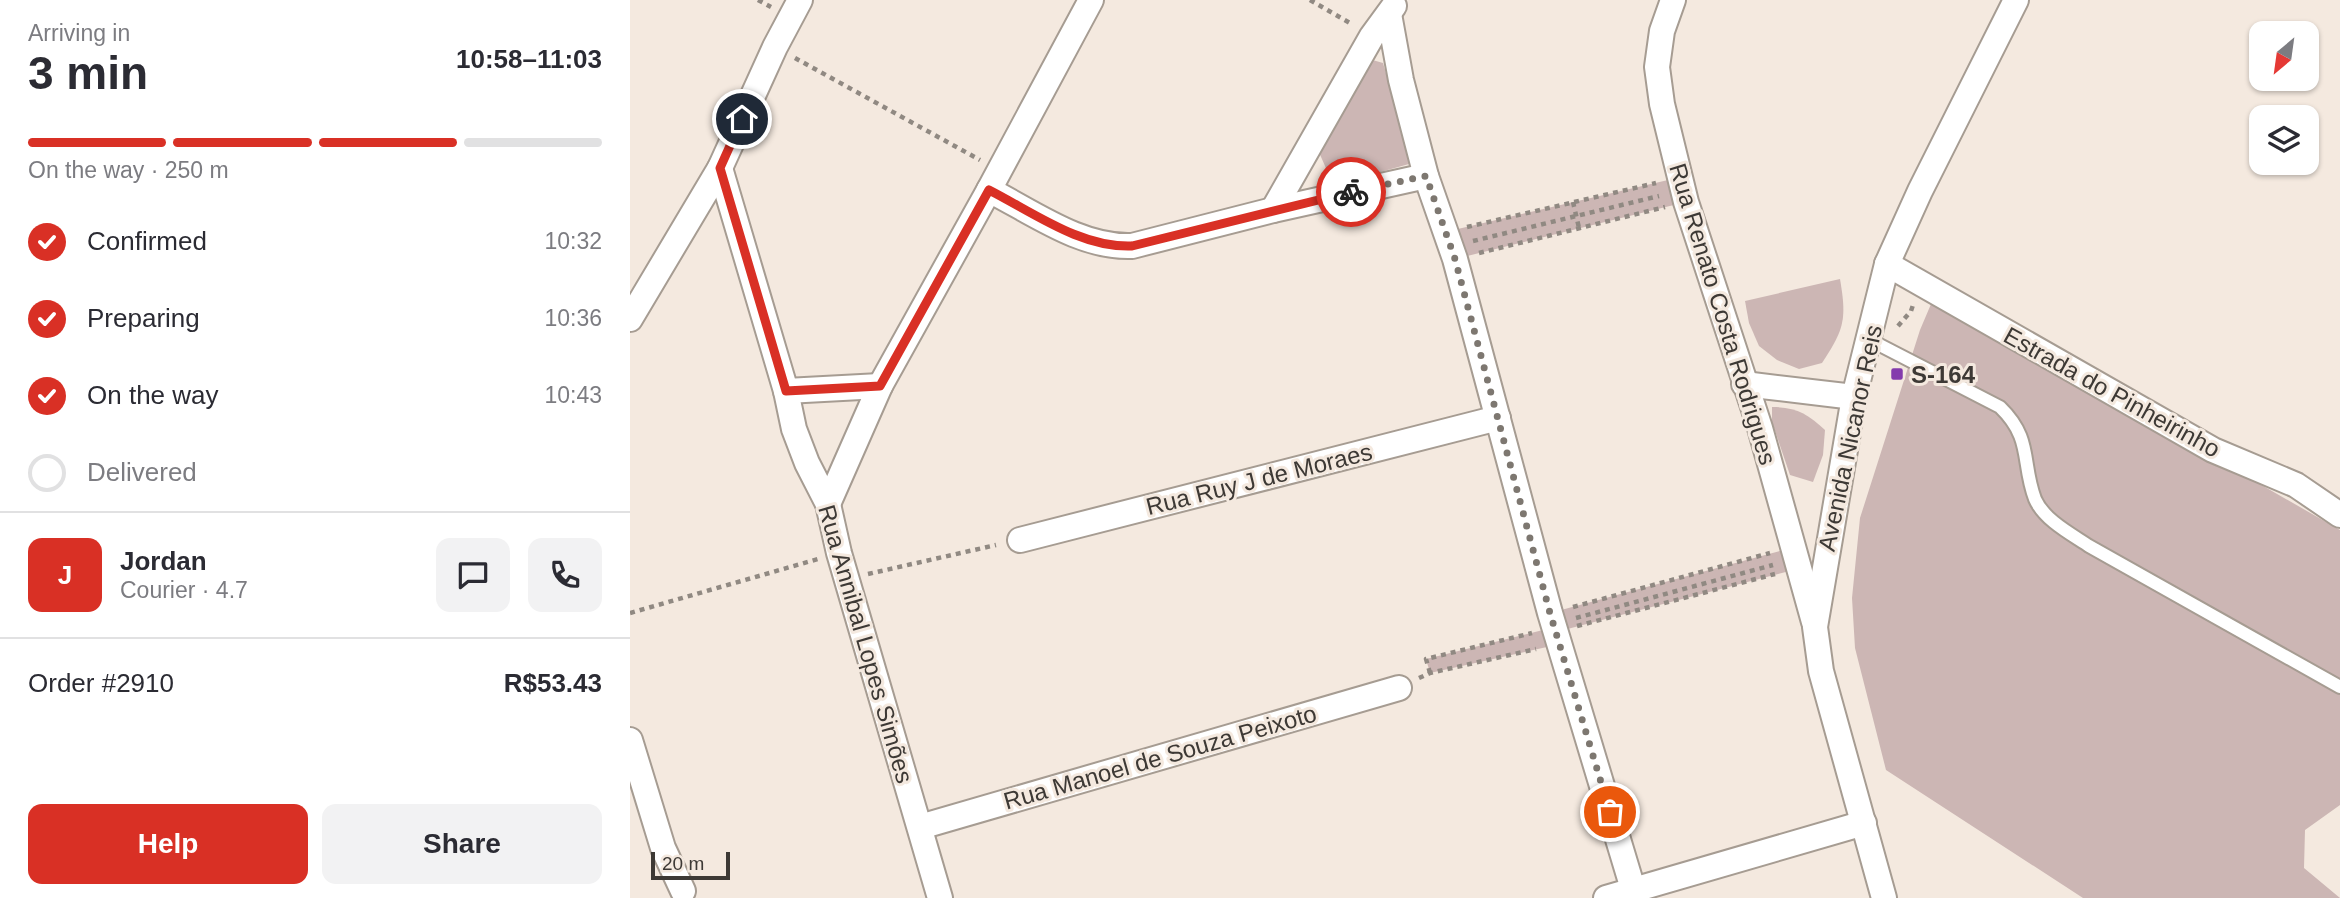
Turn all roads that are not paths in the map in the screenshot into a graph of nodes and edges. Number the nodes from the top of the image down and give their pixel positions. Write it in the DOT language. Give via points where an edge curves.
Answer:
graph roads {
  1 [pos="800,0"];
  2 [pos="1091,0"];
  3 [pos="1673,0"];
  4 [pos="2016,0"];
  5 [pos="1393,7"];
  6 [pos="720,168"];
  7 [pos="1426,176"];
  8 [pos="994,180"];
  9 [pos="1273,210"];
  10 [pos="1887,264"];
  11 [pos="630,319"];
  12 [pos="1880,346"];
  13 [pos="1744,384"];
  14 [pos="880,386"];
  15 [pos="786,391"];
  16 [pos="1854,397"];
  17 [pos="1498,418"];
  18 [pos="828,504"];
  19 [pos="2340,515"];
  20 [pos="1020,540"];
  21 [pos="1815,627"];
  22 [pos="2340,687"];
  23 [pos="1399,688"];
  24 [pos="630,740"];
  25 [pos="1864,823"];
  26 [pos="920,827"];
  27 [pos="1633,889"];
  28 [pos="683,891"];
  29 [pos="940,898"];
  30 [pos="1606,898"];
  31 [pos="1884,898"];
  1 -- 6 [label="street"];
  2 -- 8 [label="street"];
  3 -- 13 [label="street, Rua Renato Costa Rodrigues" via="1661,31 1657,67 1662,104 1683,190"];
  4 -- 10 [label="street, Avenida Nicanor Reis"];
  5 -- 7 [label="street" via="1406,100"];
  5 -- 9 [label="street"];
  6 -- 11 [label="street"];
  6 -- 15 [label="street, Rua Annibal Lopes Simões"];
  7 -- 9 [label="street"];
  7 -- 17 [label="street"];
  8 -- 9 [label="street" via="1090,242 1113,247"];
  8 -- 14 [label="street"];
  10 -- 12 [label="street, Avenida Nicanor Reis"];
  10 -- 19 [label="street, Estrada do Pinheirinho" via="2213,450 2296,485"];
  12 -- 16 [label="street, Avenida Nicanor Reis"];
  12 -- 22 [label="lane" via="2000,407 2015,421 2036,500 2057,525"];
  13 -- 16 [label="street"];
  13 -- 21 [label="street, Rua Renato Costa Rodrigues"];
  14 -- 15 [label="street"];
  14 -- 18 [label="street"];
  15 -- 18 [label="street, Rua Annibal Lopes Simões" via="794,429"];
  16 -- 21 [label="street, Avenida Nicanor Reis"];
  17 -- 20 [label="street, Rua Ruy J de Moraes"];
  17 -- 27 [label="street" via="1552,629"];
  18 -- 26 [label="street, Rua Annibal Lopes Simões"];
  21 -- 25 [label="street, Avenida Nicanor Reis" via="1821,670"];
  23 -- 26 [label="street, Rua Manoel de Souza Peixoto"];
  24 -- 28 [label="street" via="663,848"];
  25 -- 27 [label="street"];
  25 -- 31 [label="street, Avenida Nicanor Reis"];
  26 -- 29 [label="street, Rua Annibal Lopes Simões"];
  27 -- 30 [label="street"];
}
